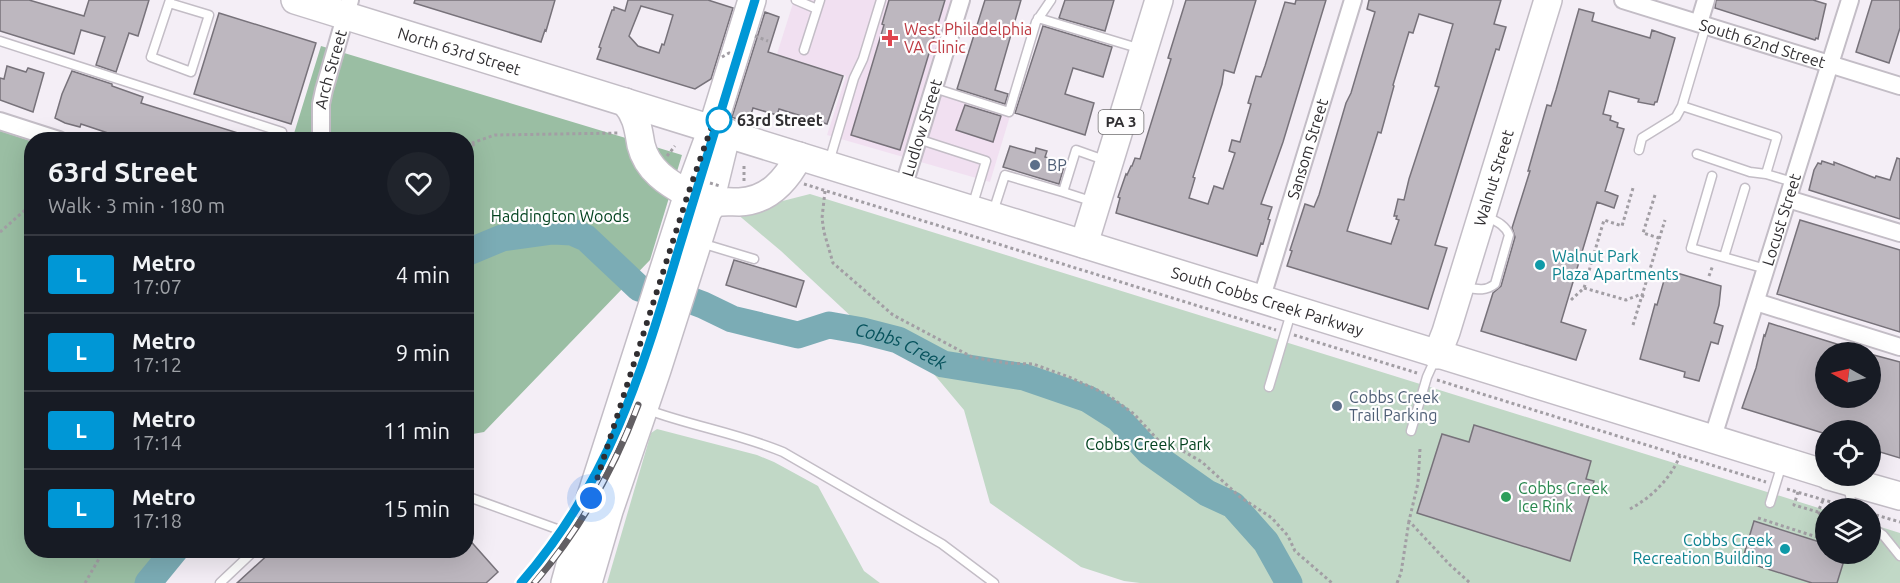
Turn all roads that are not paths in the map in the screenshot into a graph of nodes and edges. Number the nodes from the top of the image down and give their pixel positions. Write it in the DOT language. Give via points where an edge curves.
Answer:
graph roads {
  1 [pos="295,0"];
  2 [pos="752,0"];
  3 [pos="768,0"];
  4 [pos="796,0"];
  5 [pos="882,0"];
  6 [pos="961,0"];
  7 [pos="1051,0"];
  8 [pos="1159,0"];
  9 [pos="1353,0"];
  10 [pos="1548,0"];
  11 [pos="1623,0"];
  12 [pos="1706,0"];
  13 [pos="1850,0"];
  14 [pos="170,1"];
  15 [pos="818,5"];
  16 [pos="348,8"];
  17 [pos="1038,18"];
  18 [pos="1702,24"];
  19 [pos="0,41"];
  20 [pos="804,50"];
  21 [pos="1143,50"];
  22 [pos="1829,64"];
  23 [pos="1900,86"];
  24 [pos="934,88"];
  25 [pos="625,102"];
  26 [pos="1682,106"];
  27 [pos="0,121"];
  28 [pos="719,131"];
  29 [pos="34,132"];
  30 [pos="282,132"];
  31 [pos="321,132"];
  32 [pos="918,139"];
  33 [pos="1639,150"];
  34 [pos="1697,154"];
  35 [pos="799,156"];
  36 [pos="1109,162"];
  37 [pos="1766,174"];
  38 [pos="1712,176"];
  39 [pos="826,178"];
  40 [pos="903,188"];
  41 [pos="1745,188"];
  42 [pos="699,189"];
  43 [pos="1790,190"];
  44 [pos="1063,192"];
  45 [pos="1097,202"];
  46 [pos="982,212"];
  47 [pos="1900,233"];
  48 [pos="698,242"];
  49 [pos="1084,244"];
  50 [pos="1724,257"];
  51 [pos="754,259"];
  52 [pos="1766,269"];
  53 [pos="672,283"];
  54 [pos="1261,300"];
  55 [pos="1756,302"];
  56 [pos="1288,321"];
  57 [pos="655,338"];
  58 [pos="1900,346"];
  59 [pos="1432,366"];
  60 [pos="1269,387"];
  61 [pos="644,409"];
  62 [pos="1411,430"];
  63 [pos="1712,440"];
  64 [pos="1779,473"];
  65 [pos="1833,487"];
  66 [pos="1843,498"];
  67 [pos="474,499"];
  68 [pos="1883,500"];
  69 [pos="1770,504"];
  70 [pos="1900,517"];
  71 [pos="1881,534"];
  72 [pos="586,546"];
  73 [pos="1900,556"];
  74 [pos="247,558"];
  75 [pos="220,583"];
  76 [pos="565,583"];
  77 [pos="588,583"];
  78 [pos="994,583"];
  1 -- 16 [label="main road, North 63rd Street"];
  2 -- 28 [label="main road"];
  3 -- 28 [label="main road"];
  4 -- 15 [label="lane"];
  5 -- 39 [label="lane" via="854,78"];
  6 -- 24 [label="street, Ludlow Street"];
  7 -- 17 [label="lane"];
  8 -- 21 [label="main road, PA 3"];
  9 -- 54 [label="street, Sansom Street"];
  10 -- 59 [label="main road, Walnut Street"];
  11 -- 18 [label="street, South 62nd Street"];
  12 -- 18 [label="street"];
  13 -- 22 [label="street, Locust Street"];
  14 -- 14 [label="lane" via="151,57 191,72 209,15"];
  15 -- 20 [label="lane"];
  16 -- 25 [label="main road, North 63rd Street"];
  16 -- 31 [label="street, Arch Street" via="324,90"];
  17 -- 21 [label="lane"];
  17 -- 24 [label="lane" via="1009,112"];
  18 -- 22 [label="street, South 62nd Street"];
  18 -- 26 [label="lane"];
  19 -- 30 [label="lane"];
  21 -- 36 [label="main road, PA 3"];
  22 -- 23 [label="street, South 62nd Street"];
  22 -- 43 [label="street, Locust Street"];
  24 -- 32 [label="street, Ludlow Street"];
  25 -- 28 [label="main road, North 63rd Street"];
  25 -- 42 [label="main road" via="635,115 650,166 667,182"];
  26 -- 33 [label="lane" via="1676,117 1642,138"];
  26 -- 37 [label="lane" via="1777,137"];
  27 -- 29 [label="street"];
  28 -- 35 [label="main road, South Cobbs Creek Parkway"];
  28 -- 42 [label="main road"];
  32 -- 40 [label="street, Ludlow Street"];
  32 -- 46 [label="lane" via="986,161"];
  34 -- 37 [label="lane"];
  35 -- 39 [label="main road, South Cobbs Creek Parkway"];
  35 -- 42 [label="main road" via="772,191 751,201 715,203"];
  36 -- 44 [label="lane" via="1076,150"];
  36 -- 45 [label="main road, PA 3"];
  37 -- 43 [label="lane"];
  38 -- 50 [label="lane" via="1691,248"];
  39 -- 40 [label="main road, South Cobbs Creek Parkway"];
  40 -- 46 [label="main road, South Cobbs Creek Parkway"];
  41 -- 50 [label="lane"];
  42 -- 48 [label="main road"];
  42 -- 53 [label="main road"];
  43 -- 47 [label="street"];
  43 -- 52 [label="street, Locust Street"];
  44 -- 45 [label="lane"];
  44 -- 46 [label="lane" via="1005,175"];
  45 -- 49 [label="main road, PA 3"];
  46 -- 49 [label="main road, South Cobbs Creek Parkway"];
  48 -- 51 [label="lane"];
  48 -- 53 [label="main road"];
  49 -- 54 [label="main road, South Cobbs Creek Parkway"];
  50 -- 52 [label="lane"];
  52 -- 55 [label="street, Locust Street"];
  53 -- 57 [label="main road"];
  54 -- 56 [label="main road, South Cobbs Creek Parkway"];
  55 -- 58 [label="street"];
  55 -- 63 [label="street, Locust Street"];
  56 -- 59 [label="main road, South Cobbs Creek Parkway"];
  56 -- 60 [label="lane"];
  57 -- 61 [label="main road"];
  57 -- 72 [label="main road"];
  59 -- 62 [label="lane"];
  59 -- 63 [label="main road, South Cobbs Creek Parkway"];
  61 -- 72 [label="main road"];
  61 -- 78 [label="lane" via="783,453 942,544"];
  63 -- 64 [label="main road, South Cobbs Creek Parkway"];
  64 -- 65 [label="main road, South Cobbs Creek Parkway"];
  64 -- 69 [label="lane"];
  65 -- 66 [label="lane"];
  65 -- 68 [label="main road, South Cobbs Creek Parkway"];
  67 -- 72 [label="lane" via="557,529"];
  68 -- 70 [label="main road"];
  71 -- 73 [label="lane"];
  72 -- 76 [label="main road"];
  72 -- 77 [label="main road"];
  74 -- 75 [label="lane"];
}
